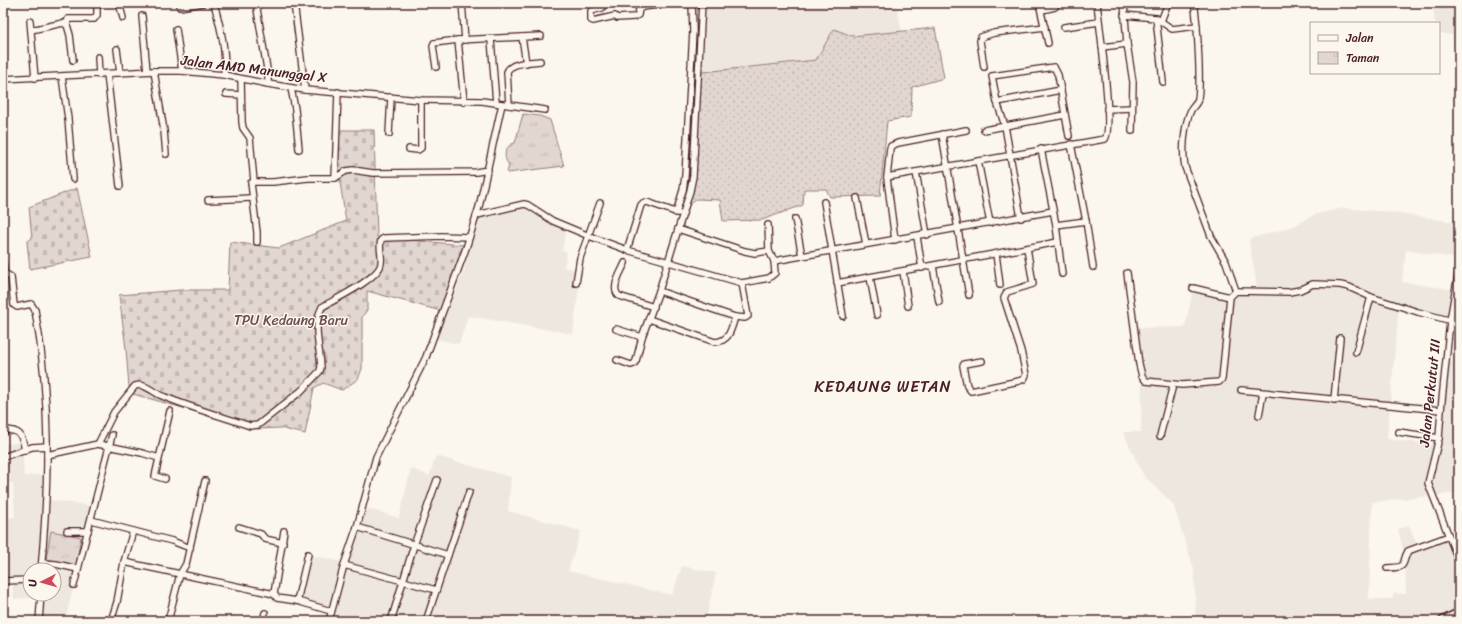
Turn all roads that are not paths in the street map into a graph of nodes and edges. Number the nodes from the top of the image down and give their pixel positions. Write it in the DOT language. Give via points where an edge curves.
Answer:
graph roads {
  1 [pos="97,3"];
  2 [pos="119,3"];
  3 [pos="203,3"];
  4 [pos="214,3"];
  5 [pos="256,3"];
  6 [pos="294,3"];
  7 [pos="462,3"];
  8 [pos="602,3"];
  9 [pos="675,3"];
  10 [pos="692,3"];
  11 [pos="702,3"];
  12 [pos="1039,3"];
  13 [pos="1057,3"];
  14 [pos="1097,3"];
  15 [pos="1124,3"];
  16 [pos="1168,3"];
  17 [pos="1194,3"];
  18 [pos="180,7"];
  19 [pos="1042,10"];
  20 [pos="1124,15"];
  21 [pos="142,16"];
  22 [pos="123,18"];
  23 [pos="1159,19"];
  24 [pos="30,21"];
  25 [pos="1099,22"];
  26 [pos="66,25"];
  27 [pos="1197,26"];
  28 [pos="1045,27"];
  29 [pos="1064,27"];
  30 [pos="31,30"];
  31 [pos="176,30"];
  32 [pos="541,36"];
  33 [pos="522,37"];
  34 [pos="491,39"];
  35 [pos="458,40"];
  36 [pos="465,40"];
  37 [pos="1048,43"];
  38 [pos="1127,44"];
  39 [pos="1102,47"];
  40 [pos="117,48"];
  41 [pos="98,57"];
  42 [pos="73,60"];
  43 [pos="540,61"];
  44 [pos="526,63"];
  45 [pos="436,67"];
  46 [pos="984,67"];
  47 [pos="146,71"];
  48 [pos="154,71"];
  49 [pos="182,71"];
  50 [pos="120,73"];
  51 [pos="107,74"];
  52 [pos="99,75"];
  53 [pos="224,75"];
  54 [pos="62,77"];
  55 [pos="35,78"];
  56 [pos="3,79"];
  57 [pos="241,79"];
  58 [pos="1163,82"];
  59 [pos="268,84"];
  60 [pos="291,88"];
  61 [pos="305,90"];
  62 [pos="1061,90"];
  63 [pos="338,92"];
  64 [pos="226,94"];
  65 [pos="241,95"];
  66 [pos="391,97"];
  67 [pos="421,100"];
  68 [pos="464,102"];
  69 [pos="997,102"];
  70 [pos="496,103"];
  71 [pos="502,104"];
  72 [pos="509,105"];
  73 [pos="1132,108"];
  74 [pos="1107,109"];
  75 [pos="546,110"];
  76 [pos="1065,115"];
  77 [pos="1005,126"];
  78 [pos="966,130"];
  79 [pos="984,130"];
  80 [pos="1132,131"];
  81 [pos="389,134"];
  82 [pos="942,134"];
  83 [pos="1069,136"];
  84 [pos="1072,144"];
  85 [pos="300,149"];
  86 [pos="410,149"];
  87 [pos="1041,149"];
  88 [pos="166,154"];
  89 [pos="1010,155"];
  90 [pos="978,160"];
  91 [pos="947,166"];
  92 [pos="488,170"];
  93 [pos="916,172"];
  94 [pos="887,177"];
  95 [pos="73,178"];
  96 [pos="335,178"];
  97 [pos="254,182"];
  98 [pos="120,186"];
  99 [pos="252,198"];
  100 [pos="857,198"];
  101 [pos="208,200"];
  102 [pos="824,202"];
  103 [pos="600,203"];
  104 [pos="1053,211"];
  105 [pos="676,212"];
  106 [pos="476,215"];
  107 [pos="683,215"];
  108 [pos="1021,218"];
  109 [pos="795,219"];
  110 [pos="1086,221"];
  111 [pos="990,223"];
  112 [pos="768,225"];
  113 [pos="1056,225"];
  114 [pos="678,229"];
  115 [pos="958,229"];
  116 [pos="927,235"];
  117 [pos="589,236"];
  118 [pos="917,236"];
  119 [pos="470,237"];
  120 [pos="895,240"];
  121 [pos="257,242"];
  122 [pos="1058,242"];
  123 [pos="866,244"];
  124 [pos="1027,248"];
  125 [pos="627,250"];
  126 [pos="833,250"];
  127 [pos="769,251"];
  128 [pos="996,254"];
  129 [pos="802,256"];
  130 [pos="963,259"];
  131 [pos="774,261"];
  132 [pos="668,262"];
  133 [pos="3,263"];
  134 [pos="625,263"];
  135 [pos="933,266"];
  136 [pos="922,268"];
  137 [pos="1093,268"];
  138 [pos="1459,269"];
  139 [pos="903,272"];
  140 [pos="1127,273"];
  141 [pos="1062,274"];
  142 [pos="870,277"];
  143 [pos="576,283"];
  144 [pos="742,283"];
  145 [pos="838,283"];
  146 [pos="1000,285"];
  147 [pos="1193,288"];
  148 [pos="659,291"];
  149 [pos="1236,291"];
  150 [pos="969,295"];
  151 [pos="1230,297"];
  152 [pos="1371,297"];
  153 [pos="939,302"];
  154 [pos="908,306"];
  155 [pos="654,307"];
  156 [pos="877,315"];
  157 [pos="843,316"];
  158 [pos="735,317"];
  159 [pos="649,319"];
  160 [pos="1450,321"];
  161 [pos="1459,324"];
  162 [pos="616,330"];
  163 [pos="642,337"];
  164 [pos="1340,338"];
  165 [pos="1356,352"];
  166 [pos="618,360"];
  167 [pos="982,361"];
  168 [pos="1172,385"];
  169 [pos="1242,390"];
  170 [pos="1263,392"];
  171 [pos="1334,400"];
  172 [pos="1440,410"];
  173 [pos="170,411"];
  174 [pos="1258,414"];
  175 [pos="3,430"];
  176 [pos="1399,432"];
  177 [pos="112,435"];
  178 [pos="1160,436"];
  179 [pos="1439,438"];
  180 [pos="98,444"];
  181 [pos="47,446"];
  182 [pos="110,446"];
  183 [pos="25,450"];
  184 [pos="47,455"];
  185 [pos="3,457"];
  186 [pos="159,458"];
  187 [pos="165,479"];
  188 [pos="437,480"];
  189 [pos="205,482"];
  190 [pos="469,492"];
  191 [pos="91,520"];
  192 [pos="239,527"];
  193 [pos="357,527"];
  194 [pos="133,530"];
  195 [pos="67,531"];
  196 [pos="88,531"];
  197 [pos="284,531"];
  198 [pos="1449,536"];
  199 [pos="282,543"];
  200 [pos="414,545"];
  201 [pos="190,548"];
  202 [pos="308,554"];
  203 [pos="448,555"];
  204 [pos="42,562"];
  205 [pos="124,562"];
  206 [pos="1459,562"];
  207 [pos="62,565"];
  208 [pos="344,565"];
  209 [pos="78,568"];
  210 [pos="1387,568"];
  211 [pos="180,574"];
  212 [pos="22,580"];
  213 [pos="3,581"];
  214 [pos="402,581"];
  215 [pos="74,585"];
  216 [pos="436,590"];
  217 [pos="274,594"];
  218 [pos="297,600"];
  219 [pos="40,602"];
  220 [pos="331,611"];
  221 [pos="1459,613"];
  222 [pos="265,614"];
  223 [pos="39,621"];
  224 [pos="112,621"];
  225 [pos="168,621"];
  226 [pos="263,621"];
  227 [pos="329,621"];
  228 [pos="391,621"];
  229 [pos="426,621"];
  230 [pos="1443,621"];
  1 -- 26 [label="street" via="97,15 94,19 68,19"];
  2 -- 22 [label="street"];
  3 -- 18 [label="street"];
  4 -- 53 [label="street" via="222,34"];
  5 -- 59 [label="street"];
  6 -- 61 [label="street"];
  7 -- 36 [label="street"];
  8 -- 9 [label="street" via="602,8 591,11 591,20 615,16 636,17 639,9 643,7"];
  10 -- 105 [label="street" via="694,31 685,176"];
  11 -- 107 [label="street" via="693,176"];
  12 -- 19 [label="street"];
  13 -- 19 [label="street" via="1055,8"];
  14 -- 25 [label="street"];
  15 -- 20 [label="street"];
  16 -- 23 [label="street"];
  17 -- 27 [label="street"];
  19 -- 28 [label="street"];
  20 -- 23 [label="street"];
  20 -- 38 [label="street"];
  21 -- 47 [label="street"];
  23 -- 27 [label="street" via="1172,29"];
  23 -- 58 [label="street"];
  24 -- 30 [label="street"];
  25 -- 29 [label="street"];
  25 -- 39 [label="street"];
  26 -- 30 [label="street" via="63,23"];
  26 -- 42 [label="street"];
  27 -- 149 [label="street" via="1197,102 1187,120 1184,167"];
  28 -- 37 [label="street"];
  28 -- 46 [label="street" via="981,37"];
  30 -- 55 [label="street"];
  31 -- 49 [label="street"];
  32 -- 33 [label="street"];
  33 -- 34 [label="street"];
  33 -- 44 [label="street"];
  34 -- 36 [label="street"];
  34 -- 70 [label="street"];
  35 -- 36 [label="street"];
  35 -- 45 [label="street" via="434,43"];
  35 -- 68 [label="street"];
  38 -- 39 [label="street"];
  38 -- 73 [label="street" via="1133,82"];
  39 -- 74 [label="street"];
  40 -- 50 [label="street"];
  41 -- 52 [label="street"];
  43 -- 44 [label="street"];
  44 -- 72 [label="street" via="508,68"];
  47 -- 48 [label="street, Jalan AMD Manunggal X"];
  47 -- 50 [label="street, Jalan AMD Manunggal X"];
  48 -- 49 [label="street, Jalan AMD Manunggal X"];
  48 -- 88 [label="street"];
  49 -- 53 [label="street, Jalan AMD Manunggal X"];
  50 -- 51 [label="street, Jalan AMD Manunggal X"];
  51 -- 52 [label="street, Jalan AMD Manunggal X"];
  51 -- 98 [label="street"];
  52 -- 54 [label="street, Jalan AMD Manunggal X"];
  53 -- 57 [label="street, Jalan AMD Manunggal X"];
  54 -- 55 [label="street, Jalan AMD Manunggal X"];
  54 -- 95 [label="street"];
  55 -- 56 [label="street, Jalan AMD Manunggal X"];
  57 -- 59 [label="street, Jalan AMD Manunggal X"];
  57 -- 65 [label="street"];
  59 -- 60 [label="street, Jalan AMD Manunggal X"];
  60 -- 61 [label="street, Jalan AMD Manunggal X"];
  60 -- 85 [label="street"];
  61 -- 63 [label="street, Jalan AMD Manunggal X"];
  62 -- 69 [label="street"];
  62 -- 69 [label="street" via="1054,67 992,75"];
  62 -- 76 [label="street"];
  63 -- 66 [label="street, Jalan AMD Manunggal X"];
  63 -- 96 [label="street"];
  64 -- 65 [label="street"];
  65 -- 97 [label="street" via="242,122 250,138"];
  66 -- 67 [label="street, Jalan AMD Manunggal X"];
  66 -- 81 [label="street"];
  67 -- 68 [label="street, Jalan AMD Manunggal X"];
  67 -- 86 [label="street" via="421,148"];
  68 -- 70 [label="street, Jalan AMD Manunggal X"];
  69 -- 77 [label="street"];
  70 -- 71 [label="street, Jalan AMD Manunggal X"];
  71 -- 72 [label="street, Jalan AMD Manunggal X"];
  71 -- 92 [label="street"];
  72 -- 75 [label="street, Jalan AMD Manunggal X"];
  73 -- 74 [label="street"];
  73 -- 80 [label="street"];
  74 -- 84 [label="street" via="1108,132 1105,138"];
  76 -- 77 [label="street"];
  76 -- 83 [label="street"];
  77 -- 79 [label="street"];
  77 -- 89 [label="street"];
  78 -- 82 [label="street"];
  82 -- 91 [label="street"];
  82 -- 94 [label="street" via="891,146"];
  84 -- 87 [label="street"];
  84 -- 110 [label="street"];
  87 -- 89 [label="street"];
  87 -- 104 [label="street"];
  89 -- 90 [label="street"];
  89 -- 108 [label="street"];
  90 -- 91 [label="street"];
  90 -- 111 [label="street"];
  91 -- 93 [label="street"];
  91 -- 115 [label="street"];
  92 -- 96 [label="street" via="373,173 353,170"];
  92 -- 106 [label="street"];
  93 -- 94 [label="street"];
  93 -- 116 [label="street"];
  94 -- 120 [label="street"];
  96 -- 97 [label="street"];
  97 -- 99 [label="street" via="251,183"];
  99 -- 101 [label="street"];
  99 -- 121 [label="street"];
  100 -- 123 [label="street"];
  102 -- 126 [label="street"];
  103 -- 117 [label="street"];
  104 -- 108 [label="street"];
  104 -- 113 [label="street"];
  105 -- 107 [label="street"];
  105 -- 125 [label="street" via="647,202 640,206"];
  106 -- 117 [label="street" via="528,204 553,221"];
  106 -- 119 [label="street"];
  107 -- 114 [label="street"];
  108 -- 111 [label="street"];
  109 -- 129 [label="street"];
  110 -- 113 [label="street"];
  110 -- 137 [label="street"];
  111 -- 115 [label="street"];
  112 -- 127 [label="street"];
  113 -- 122 [label="street"];
  114 -- 127 [label="street" via="745,251"];
  114 -- 132 [label="street"];
  115 -- 116 [label="street"];
  115 -- 130 [label="street"];
  116 -- 118 [label="street"];
  117 -- 125 [label="street"];
  117 -- 143 [label="street" via="580,258"];
  118 -- 120 [label="street"];
  118 -- 136 [label="street"];
  119 -- 180 [label="street" via="380,240 380,267 373,277 322,307 318,315 316,324 320,371 301,391 258,425 250,426 160,395 143,386 135,386 114,412"];
  119 -- 193 [label="street" via="426,357 377,455"];
  120 -- 123 [label="street"];
  122 -- 124 [label="street"];
  122 -- 141 [label="street"];
  123 -- 126 [label="street"];
  124 -- 128 [label="street"];
  124 -- 167 [label="street" via="1033,284 1007,292 1004,298 1026,376 1020,381 971,392 967,386 963,366"];
  125 -- 132 [label="street"];
  126 -- 129 [label="street"];
  126 -- 145 [label="street"];
  127 -- 131 [label="street"];
  128 -- 130 [label="street"];
  128 -- 146 [label="street"];
  129 -- 131 [label="street"];
  130 -- 135 [label="street"];
  130 -- 150 [label="street"];
  131 -- 144 [label="street" via="775,273 769,278"];
  132 -- 144 [label="street"];
  132 -- 148 [label="street"];
  133 -- 181 [label="street" via="4,273 11,277 14,305 17,307 31,304 35,309 45,388"];
  134 -- 155 [label="street" via="616,284 617,294"];
  135 -- 136 [label="street"];
  135 -- 153 [label="street"];
  136 -- 139 [label="street"];
  138 -- 160 [label="street, Jalan Perkutut III"];
  139 -- 142 [label="street"];
  139 -- 154 [label="street"];
  140 -- 168 [label="street" via="1142,376 1146,381"];
  142 -- 145 [label="street"];
  142 -- 156 [label="street"];
  144 -- 158 [label="street" via="748,316"];
  145 -- 157 [label="street"];
  147 -- 151 [label="street"];
  148 -- 155 [label="street"];
  148 -- 158 [label="street"];
  149 -- 151 [label="street"];
  149 -- 152 [label="street" via="1289,292 1313,284 1340,285"];
  151 -- 168 [label="street" via="1222,379 1219,382"];
  152 -- 160 [label="street"];
  152 -- 165 [label="street"];
  155 -- 159 [label="street"];
  158 -- 159 [label="street" via="730,334 715,342"];
  159 -- 163 [label="street"];
  160 -- 161 [label="street"];
  160 -- 172 [label="street, Jalan Perkutut III"];
  162 -- 163 [label="street"];
  163 -- 166 [label="street" via="634,364"];
  164 -- 171 [label="street"];
  168 -- 178 [label="street"];
  169 -- 170 [label="street"];
  170 -- 171 [label="street"];
  170 -- 174 [label="street"];
  171 -- 172 [label="street"];
  172 -- 179 [label="street, Jalan Perkutut III"];
  173 -- 186 [label="street"];
  175 -- 183 [label="street" via="15,430 22,438"];
  176 -- 179 [label="street"];
  177 -- 182 [label="street"];
  179 -- 198 [label="street, Jalan Perkutut III" via="1428,483"];
  180 -- 182 [label="street"];
  180 -- 184 [label="street"];
  181 -- 183 [label="street" via="35,446"];
  181 -- 184 [label="street"];
  182 -- 186 [label="street"];
  182 -- 191 [label="street"];
  183 -- 185 [label="street"];
  184 -- 204 [label="street"];
  186 -- 187 [label="street" via="155,476"];
  188 -- 200 [label="street"];
  189 -- 201 [label="street"];
  190 -- 203 [label="street"];
  191 -- 194 [label="street"];
  191 -- 196 [label="street"];
  192 -- 199 [label="street" via="261,534 265,539"];
  193 -- 200 [label="street"];
  193 -- 208 [label="street"];
  194 -- 201 [label="street"];
  194 -- 205 [label="street"];
  195 -- 196 [label="street"];
  196 -- 209 [label="street"];
  197 -- 199 [label="street"];
  198 -- 206 [label="street, Jalan Perkutut III"];
  198 -- 210 [label="street" via="1408,551 1402,567"];
  199 -- 217 [label="street"];
  200 -- 203 [label="street"];
  200 -- 214 [label="street"];
  201 -- 211 [label="street" via="186,564"];
  202 -- 218 [label="street"];
  203 -- 216 [label="street"];
  205 -- 211 [label="street"];
  205 -- 224 [label="street"];
  207 -- 209 [label="street"];
  208 -- 214 [label="street"];
  208 -- 220 [label="street"];
  209 -- 215 [label="street"];
  211 -- 217 [label="street"];
  211 -- 225 [label="street"];
  212 -- 213 [label="street"];
  214 -- 216 [label="street"];
  214 -- 228 [label="street"];
  216 -- 229 [label="street"];
  217 -- 218 [label="street" via="277,598"];
  218 -- 220 [label="street"];
  219 -- 223 [label="street"];
  220 -- 227 [label="street"];
  221 -- 230 [label="street"];
  222 -- 226 [label="street"];
}
